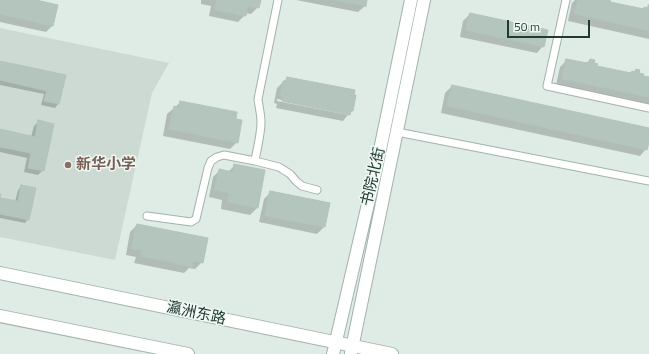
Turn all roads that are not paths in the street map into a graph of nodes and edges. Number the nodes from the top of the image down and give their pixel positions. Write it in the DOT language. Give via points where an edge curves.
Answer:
graph roads {
  1 [pos="278,0"];
  2 [pos="411,0"];
  3 [pos="424,0"];
  4 [pos="566,0"];
  5 [pos="649,108"];
  6 [pos="397,132"];
  7 [pos="255,161"];
  8 [pos="649,180"];
  9 [pos="317,190"];
  10 [pos="147,216"];
  11 [pos="0,273"];
  12 [pos="0,316"];
  13 [pos="334,348"];
  14 [pos="351,350"];
  15 [pos="188,354"];
  16 [pos="392,354"];
  1 -- 7 [label="lane" via="258,99 261,125"];
  2 -- 13 [label="street, 书院北街" via="375,174"];
  3 -- 6 [label="street, 书院北街"];
  4 -- 5 [label="lane" via="547,86"];
  6 -- 8 [label="lane"];
  6 -- 14 [label="street, 书院北街"];
  7 -- 9 [label="lane" via="278,167 302,186"];
  7 -- 10 [label="lane" via="224,155 211,161 196,219 191,222"];
  11 -- 13 [label="street, 瀛洲东路"];
  12 -- 15 [label="street"];
  13 -- 14 [label="street, 瀛洲东路"];
  14 -- 16 [label="street, 瀛洲东路"];
}
